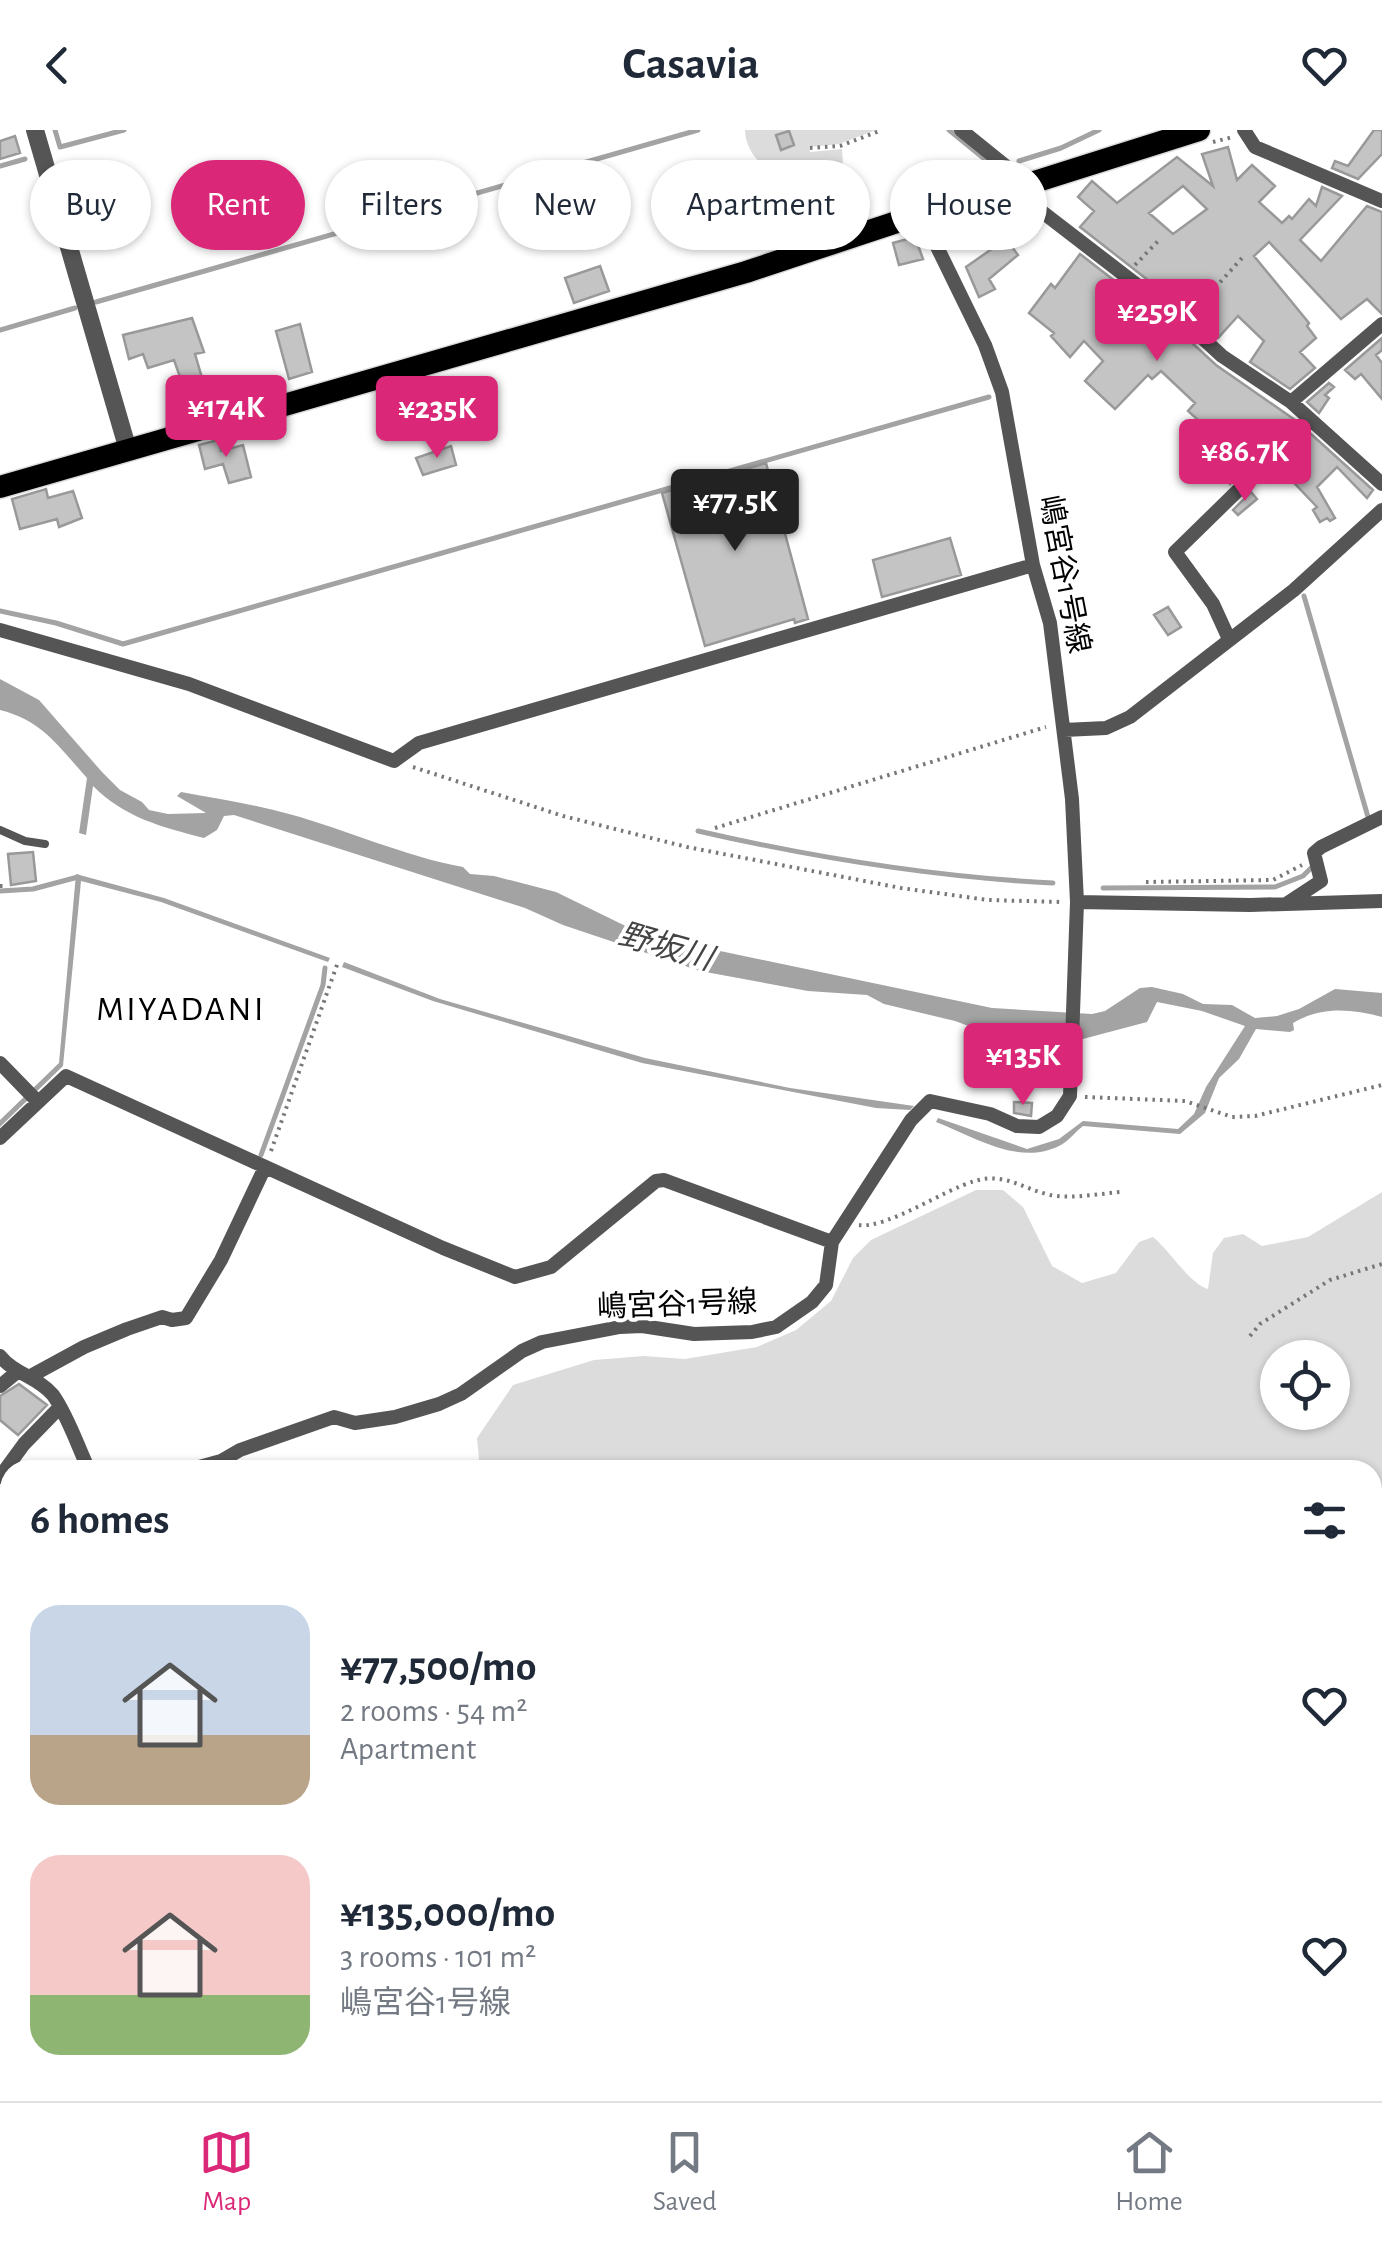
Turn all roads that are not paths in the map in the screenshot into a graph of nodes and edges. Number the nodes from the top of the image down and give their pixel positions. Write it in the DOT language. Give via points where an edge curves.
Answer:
graph roads {
  1 [pos="35,130"];
  2 [pos="960,130"];
  3 [pos="1199,130"];
  4 [pos="1244,130"];
  5 [pos="998,160"];
  6 [pos="1047,178"];
  7 [pos="1382,201"];
  8 [pos="1047,216"];
  9 [pos="890,224"];
  10 [pos="939,250"];
  11 [pos="1382,324"];
  12 [pos="1291,402"];
  13 [pos="1310,420"];
  14 [pos="128,450"];
  15 [pos="1382,484"];
  16 [pos="0,488"];
  17 [pos="1382,510"];
  18 [pos="1032,565"];
  19 [pos="0,630"];
  20 [pos="1229,639"];
  21 [pos="1064,726"];
  22 [pos="1382,816"];
  23 [pos="0,830"];
  24 [pos="45,844"];
  25 [pos="1382,901"];
  26 [pos="1077,902"];
  27 [pos="1286,904"];
  28 [pos="0,1063"];
  29 [pos="38,1102"];
  30 [pos="0,1138"];
  31 [pos="265,1167"];
  32 [pos="832,1242"];
  33 [pos="0,1356"];
  34 [pos="23,1374"];
  35 [pos="0,1386"];
  36 [pos="59,1408"];
  37 [pos="12,1460"];
  38 [pos="84,1460"];
  39 [pos="224,1460"];
  1 -- 14 [label="street"];
  2 -- 5 [label="street"];
  3 -- 6 [label="main road"];
  4 -- 7 [label="street" via="1256,147"];
  8 -- 12 [label="street" via="1222,356"];
  9 -- 14 [label="main road"];
  10 -- 18 [label="street, 嶋宮谷1号線" via="1002,392"];
  11 -- 12 [label="street"];
  12 -- 13 [label="street"];
  13 -- 15 [label="street"];
  13 -- 20 [label="street" via="1175,552"];
  14 -- 16 [label="main road"];
  17 -- 20 [label="street"];
  18 -- 19 [label="street" via="419,743 394,760 189,684"];
  18 -- 21 [label="street, 嶋宮谷1号線" via="1050,622"];
  20 -- 21 [label="street" via="1130,717 1106,728"];
  21 -- 26 [label="street, 嶋宮谷1号線"];
  22 -- 27 [label="street" via="1314,854 1321,881"];
  23 -- 24 [label="lane"];
  25 -- 27 [label="street"];
  26 -- 27 [label="street"];
  26 -- 32 [label="street, 嶋宮谷1号線" via="1070,1096 1056,1116 1039,1128 1017,1126 930,1100"];
  28 -- 29 [label="street"];
  29 -- 30 [label="street"];
  29 -- 31 [label="street" via="66,1076"];
  31 -- 32 [label="street" via="515,1277 551,1267 664,1180"];
  31 -- 34 [label="street" via="186,1318 162,1317 126,1329"];
  32 -- 39 [label="street, 嶋宮谷1号線" via="826,1285 776,1326 694,1334 642,1326 542,1342 428,1408 355,1423 334,1418"];
  33 -- 34 [label="street"];
  34 -- 35 [label="street"];
  34 -- 36 [label="street"];
  36 -- 37 [label="street"];
  36 -- 38 [label="street"];
}
